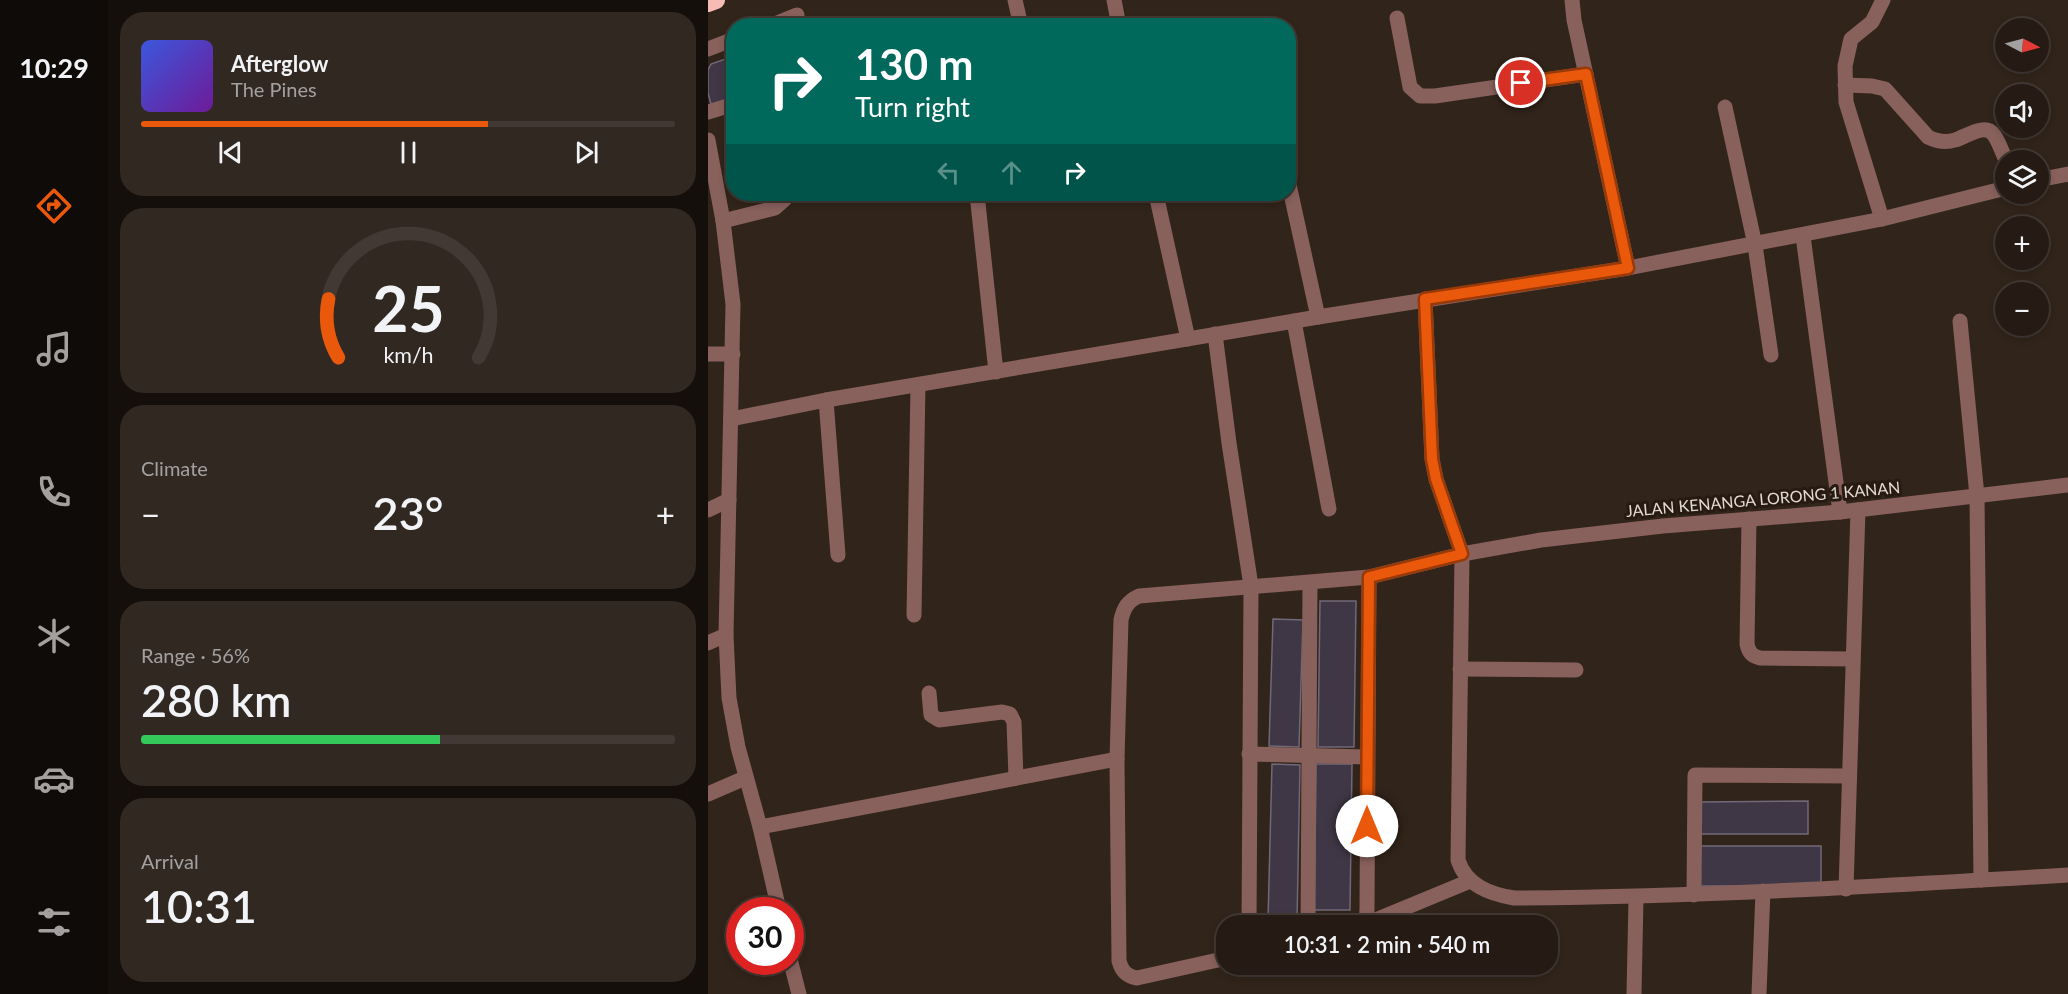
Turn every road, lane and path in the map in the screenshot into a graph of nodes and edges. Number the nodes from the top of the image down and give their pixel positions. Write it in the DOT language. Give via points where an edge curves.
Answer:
graph roads {
  1 [pos="716,0"];
  2 [pos="1015,0"];
  3 [pos="1114,0"];
  4 [pos="1572,0"];
  5 [pos="1883,0"];
  6 [pos="708,3"];
  7 [pos="797,15"];
  8 [pos="790,18"];
  9 [pos="1019,18"];
  10 [pos="1117,18"];
  11 [pos="1397,18"];
  12 [pos="726,42"];
  13 [pos="708,49"];
  14 [pos="1586,74"];
  15 [pos="1845,85"];
  16 [pos="726,106"];
  17 [pos="1725,107"];
  18 [pos="708,112"];
  19 [pos="708,140"];
  20 [pos="2001,150"];
  21 [pos="2068,174"];
  22 [pos="2049,178"];
  23 [pos="1995,191"];
  24 [pos="783,201"];
  25 [pos="979,201"];
  26 [pos="1158,201"];
  27 [pos="1293,201"];
  28 [pos="1882,219"];
  29 [pos="723,221"];
  30 [pos="1803,236"];
  31 [pos="1755,245"];
  32 [pos="1628,268"];
  33 [pos="1425,299"];
  34 [pos="1318,317"];
  35 [pos="1294,321"];
  36 [pos="1960,321"];
  37 [pos="1215,334"];
  38 [pos="1188,339"];
  39 [pos="708,354"];
  40 [pos="733,354"];
  41 [pos="1771,355"];
  42 [pos="996,372"];
  43 [pos="918,385"];
  44 [pos="826,400"];
  45 [pos="731,419"];
  46 [pos="2068,485"];
  47 [pos="1977,496"];
  48 [pos="729,500"];
  49 [pos="1329,509"];
  50 [pos="708,510"];
  51 [pos="1858,510"];
  52 [pos="1840,512"];
  53 [pos="1749,519"];
  54 [pos="1462,554"];
  55 [pos="838,555"];
  56 [pos="1369,577"];
  57 [pos="1310,583"];
  58 [pos="1251,586"];
  59 [pos="914,615"];
  60 [pos="726,635"];
  61 [pos="708,644"];
  62 [pos="1852,659"];
  63 [pos="1460,669"];
  64 [pos="1576,670"];
  65 [pos="929,693"];
  66 [pos="1249,754"];
  67 [pos="1310,755"];
  68 [pos="1367,757"];
  69 [pos="1117,759"];
  70 [pos="1849,776"];
  71 [pos="745,778"];
  72 [pos="1016,778"];
  73 [pos="708,794"];
  74 [pos="760,827"];
  75 [pos="2068,875"];
  76 [pos="1981,880"];
  77 [pos="1470,881"];
  78 [pos="1846,889"];
  79 [pos="1763,891"];
  80 [pos="1694,895"];
  81 [pos="776,897"];
  82 [pos="1636,898"];
  83 [pos="1249,915"];
  84 [pos="1308,915"];
  85 [pos="1364,915"];
  86 [pos="1388,915"];
  87 [pos="1216,960"];
  88 [pos="794,975"];
  89 [pos="799,994"];
  90 [pos="1634,994"];
  91 [pos="1759,994"];
  1 -- 6 [label="highway"];
  2 -- 9 [label="street"];
  3 -- 10 [label="street"];
  4 -- 14 [label="street"];
  5 -- 15 [label="street" via="1872,22 1851,39"];
  7 -- 8 [label="street"];
  11 -- 14 [label="street" via="1410,87 1420,96"];
  12 -- 13 [label="street"];
  14 -- 32 [label="street"];
  15 -- 20 [label="street" via="1885,89 1936,141 1953,141 1989,130"];
  15 -- 28 [label="street" via="1846,102"];
  16 -- 18 [label="street"];
  17 -- 31 [label="street"];
  19 -- 29 [label="street"];
  21 -- 22 [label="street"];
  23 -- 28 [label="street"];
  24 -- 29 [label="street" via="775,208"];
  25 -- 42 [label="street"];
  26 -- 38 [label="street"];
  27 -- 34 [label="street"];
  28 -- 30 [label="street"];
  29 -- 40 [label="street" via="732,284"];
  30 -- 31 [label="street"];
  30 -- 52 [label="street"];
  31 -- 32 [label="street"];
  31 -- 41 [label="street"];
  32 -- 33 [label="street"];
  33 -- 34 [label="street"];
  33 -- 54 [label="street" via="1432,459"];
  34 -- 35 [label="street"];
  35 -- 37 [label="street"];
  35 -- 49 [label="street"];
  36 -- 47 [label="street"];
  37 -- 38 [label="street"];
  37 -- 58 [label="street"];
  38 -- 42 [label="street"];
  39 -- 40 [label="street"];
  40 -- 45 [label="street"];
  42 -- 43 [label="street"];
  43 -- 44 [label="street"];
  43 -- 59 [label="street"];
  44 -- 45 [label="street"];
  44 -- 55 [label="street"];
  45 -- 48 [label="street"];
  46 -- 47 [label="street, JALAN KENANGA LORONG 1 KANAN"];
  47 -- 51 [label="street, JALAN KENANGA LORONG 1 KANAN"];
  47 -- 76 [label="street"];
  48 -- 50 [label="street"];
  48 -- 60 [label="street"];
  51 -- 52 [label="street, JALAN KENANGA LORONG 1 KANAN"];
  51 -- 62 [label="street"];
  52 -- 53 [label="street, JALAN KENANGA LORONG 1 KANAN"];
  53 -- 54 [label="street, JALAN KENANGA LORONG 1 KANAN" via="1541,540"];
  53 -- 62 [label="street" via="1749,651 1760,658"];
  54 -- 56 [label="street, JALAN KENANGA LORONG 1 KANAN"];
  54 -- 63 [label="street"];
  56 -- 57 [label="street, JALAN KENANGA LORONG 1 KANAN"];
  56 -- 68 [label="street"];
  57 -- 58 [label="street, JALAN KENANGA LORONG 1 KANAN"];
  57 -- 67 [label="street"];
  58 -- 66 [label="street"];
  58 -- 69 [label="street, JALAN KENANGA LORONG 1 KANAN" via="1139,596 1127,604 1120,620"];
  60 -- 61 [label="street"];
  60 -- 71 [label="street" via="729,698"];
  62 -- 70 [label="street"];
  63 -- 64 [label="street"];
  63 -- 77 [label="street" via="1458,860"];
  65 -- 72 [label="street" via="932,715 939,720 1010,714 1014,722"];
  66 -- 67 [label="street"];
  66 -- 83 [label="street"];
  67 -- 68 [label="street"];
  67 -- 84 [label="street"];
  68 -- 85 [label="street"];
  69 -- 72 [label="street"];
  69 -- 87 [label="street, JALAN KENANGA LORONG 1 KANAN" via="1121,967 1128,976 1137,978"];
  70 -- 78 [label="street"];
  70 -- 80 [label="street" via="1695,775"];
  71 -- 73 [label="street"];
  71 -- 74 [label="street"];
  72 -- 74 [label="street"];
  74 -- 81 [label="street"];
  75 -- 76 [label="street"];
  76 -- 78 [label="street"];
  77 -- 82 [label="street" via="1483,890 1514,898"];
  77 -- 86 [label="street"];
  78 -- 79 [label="street"];
  79 -- 80 [label="street"];
  79 -- 91 [label="street"];
  80 -- 82 [label="street"];
  82 -- 90 [label="street"];
  88 -- 89 [label="street"];
}
